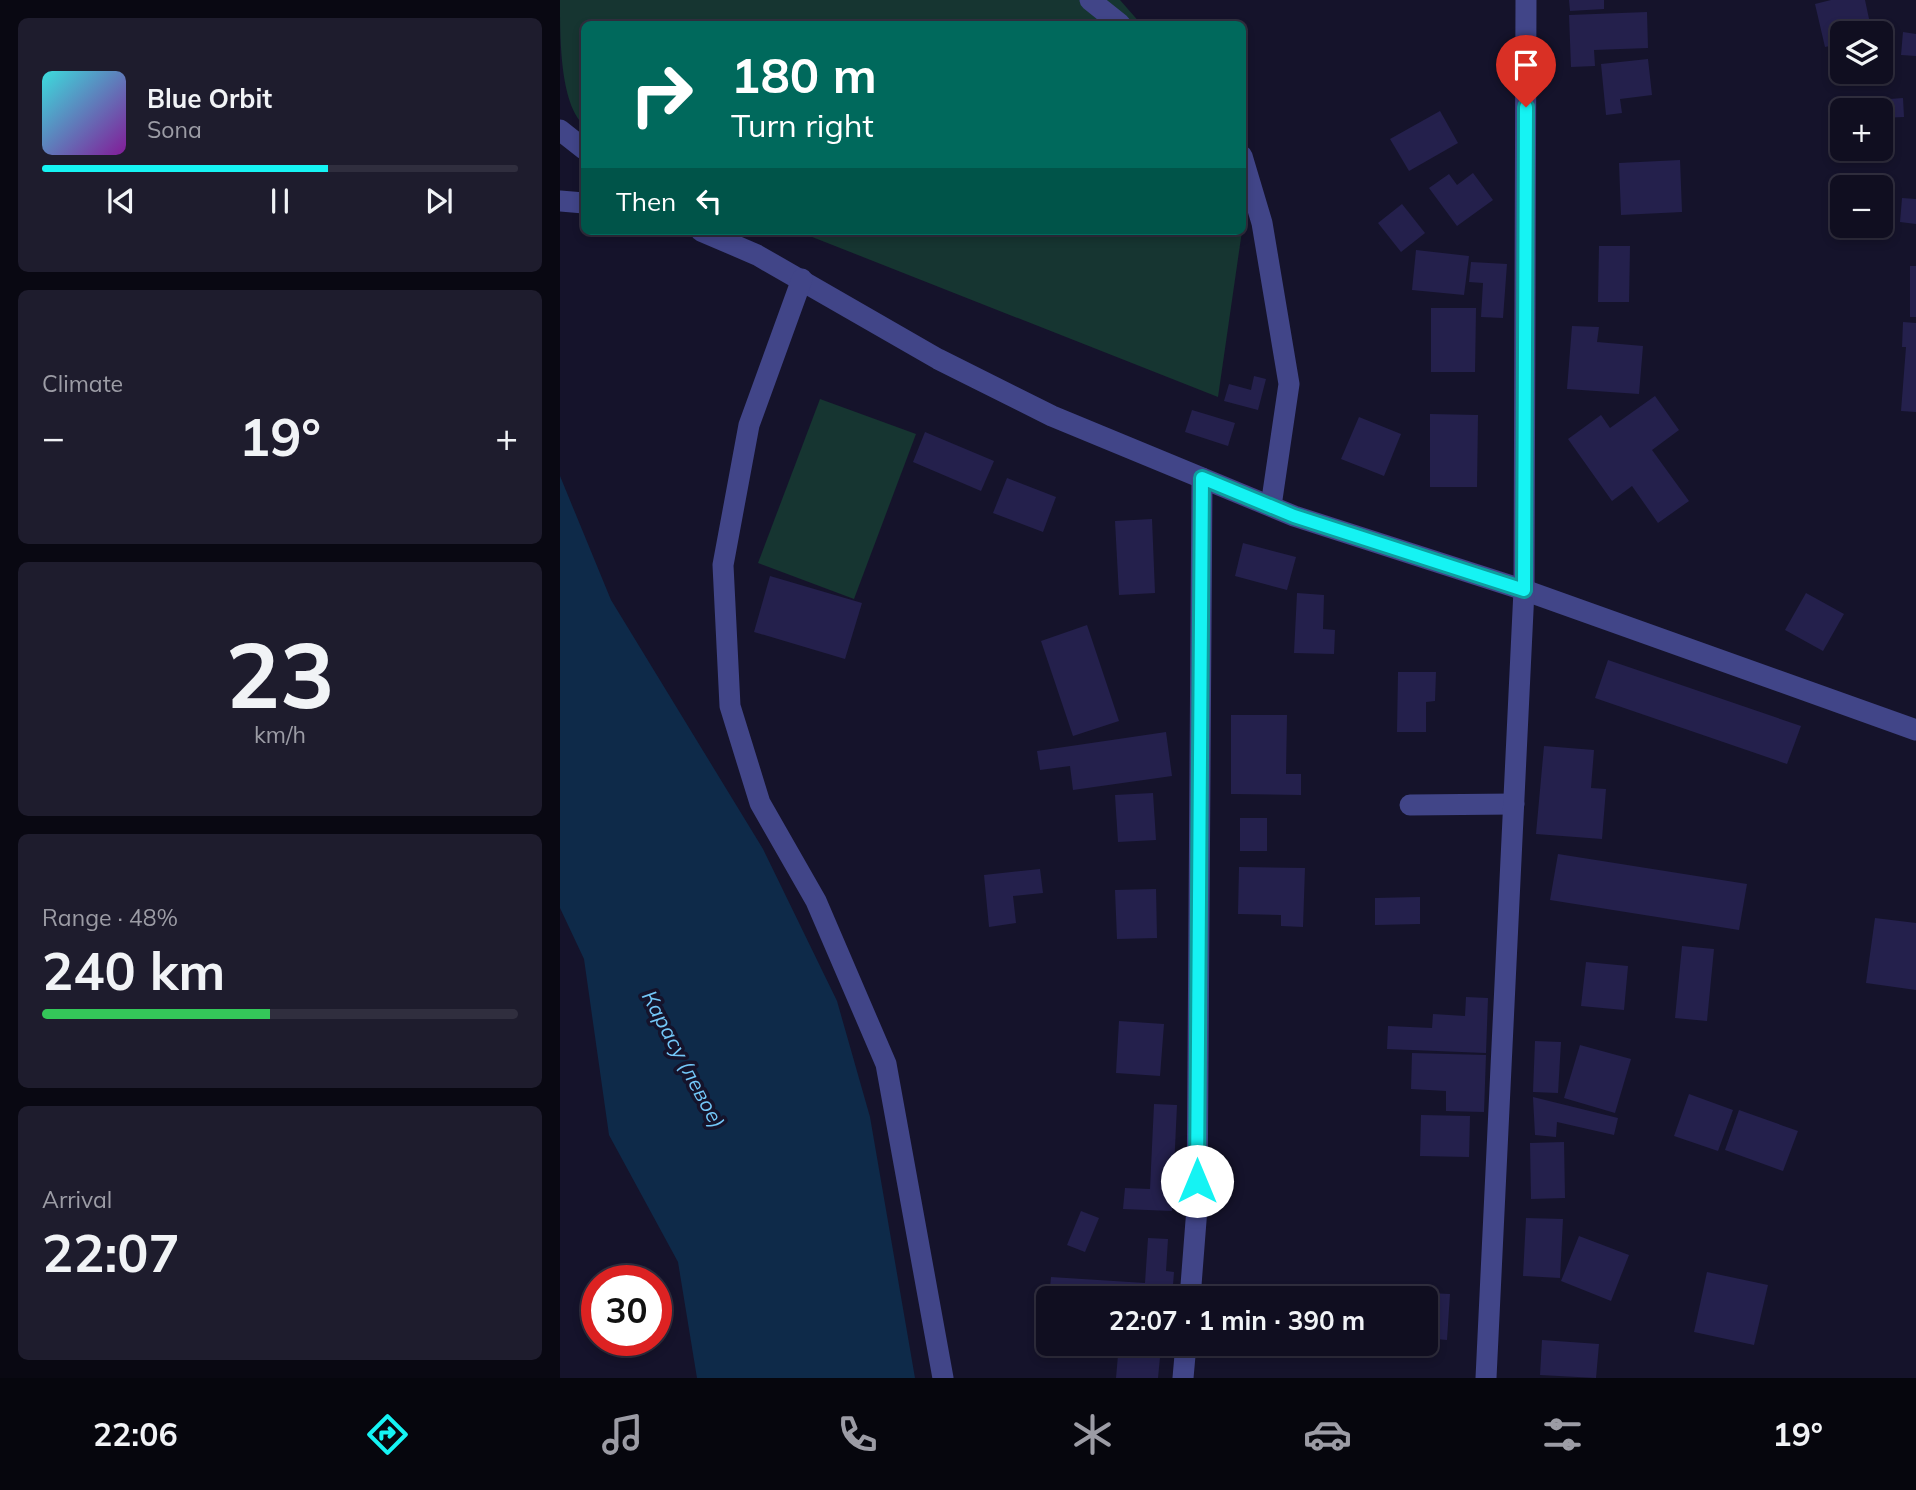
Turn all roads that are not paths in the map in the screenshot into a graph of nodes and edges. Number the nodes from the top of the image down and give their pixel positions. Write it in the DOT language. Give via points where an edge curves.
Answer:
graph roads {
  1 [pos="1090,0"];
  2 [pos="1526,0"];
  3 [pos="1116,21"];
  4 [pos="560,130"];
  5 [pos="581,147"];
  6 [pos="1246,169"];
  7 [pos="560,201"];
  8 [pos="581,203"];
  9 [pos="710,235"];
  10 [pos="802,279"];
  11 [pos="1202,478"];
  12 [pos="1271,506"];
  13 [pos="1524,590"];
  14 [pos="1915,725"];
  15 [pos="1514,804"];
  16 [pos="1410,805"];
  17 [pos="1191,1286"];
  18 [pos="1185,1356"];
  19 [pos="943,1378"];
  20 [pos="1183,1378"];
  21 [pos="1486,1378"];
  1 -- 3 [label="street"];
  2 -- 13 [label="street"];
  4 -- 5 [label="street"];
  6 -- 12 [label="street" via="1262,223 1289,384"];
  7 -- 8 [label="street"];
  9 -- 10 [label="street"];
  10 -- 11 [label="street" via="938,359 1052,416"];
  10 -- 19 [label="street" via="749,425 723,565 730,706 760,803 816,901 886,1064"];
  11 -- 12 [label="street"];
  11 -- 17 [label="street" via="1197,1208"];
  12 -- 13 [label="street"];
  13 -- 14 [label="street"];
  13 -- 15 [label="street"];
  15 -- 16 [label="street"];
  15 -- 21 [label="street"];
  18 -- 20 [label="street"];
}
